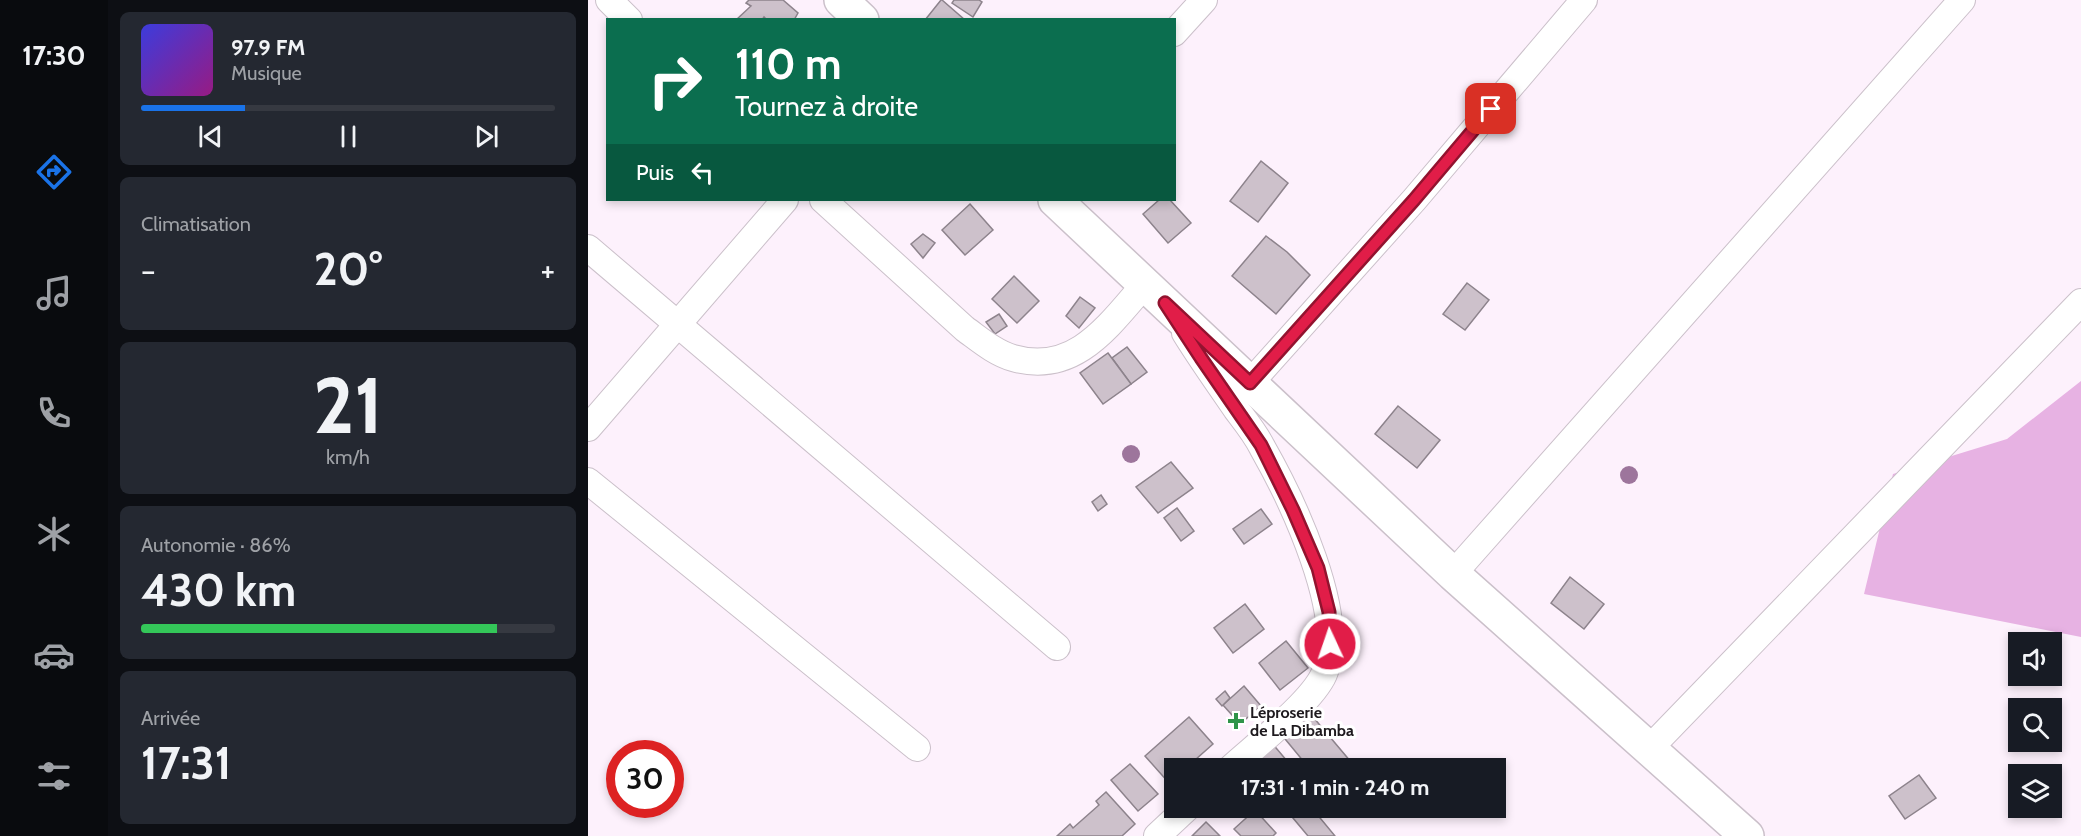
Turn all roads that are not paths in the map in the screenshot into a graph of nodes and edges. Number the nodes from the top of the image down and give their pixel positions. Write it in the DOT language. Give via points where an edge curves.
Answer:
graph roads {
  1 [pos="609,0"];
  2 [pos="841,0"];
  3 [pos="1204,0"];
  4 [pos="1584,0"];
  5 [pos="1962,0"];
  6 [pos="627,18"];
  7 [pos="860,18"];
  8 [pos="1176,31"];
  9 [pos="784,201"];
  10 [pos="824,201"];
  11 [pos="1056,201"];
  12 [pos="588,248"];
  13 [pos="1155,293"];
  14 [pos="2081,302"];
  15 [pos="679,324"];
  16 [pos="1250,383"];
  17 [pos="588,428"];
  18 [pos="588,481"];
  19 [pos="1453,574"];
  20 [pos="1057,647"];
  21 [pos="917,748"];
  22 [pos="1649,749"];
  23 [pos="1242,758"];
  24 [pos="1176,818"];
  25 [pos="1156,836"];
  26 [pos="1747,836"];
  1 -- 6 [label="street"];
  2 -- 7 [label="main road"];
  3 -- 8 [label="street"];
  4 -- 16 [label="street" via="1414,200"];
  5 -- 19 [label="street"];
  9 -- 15 [label="street"];
  10 -- 13 [label="street" via="965,329 1011,357 1057,360 1077,352"];
  11 -- 13 [label="main road"];
  12 -- 15 [label="street"];
  13 -- 16 [label="main road"];
  13 -- 23 [label="street" via="1261,445 1318,568 1329,612 1330,644 1324,674 1312,693"];
  14 -- 22 [label="street"];
  15 -- 17 [label="street"];
  15 -- 20 [label="street"];
  16 -- 19 [label="main road"];
  18 -- 21 [label="street"];
  19 -- 22 [label="main road"];
  22 -- 26 [label="main road"];
  24 -- 25 [label="street"];
}
